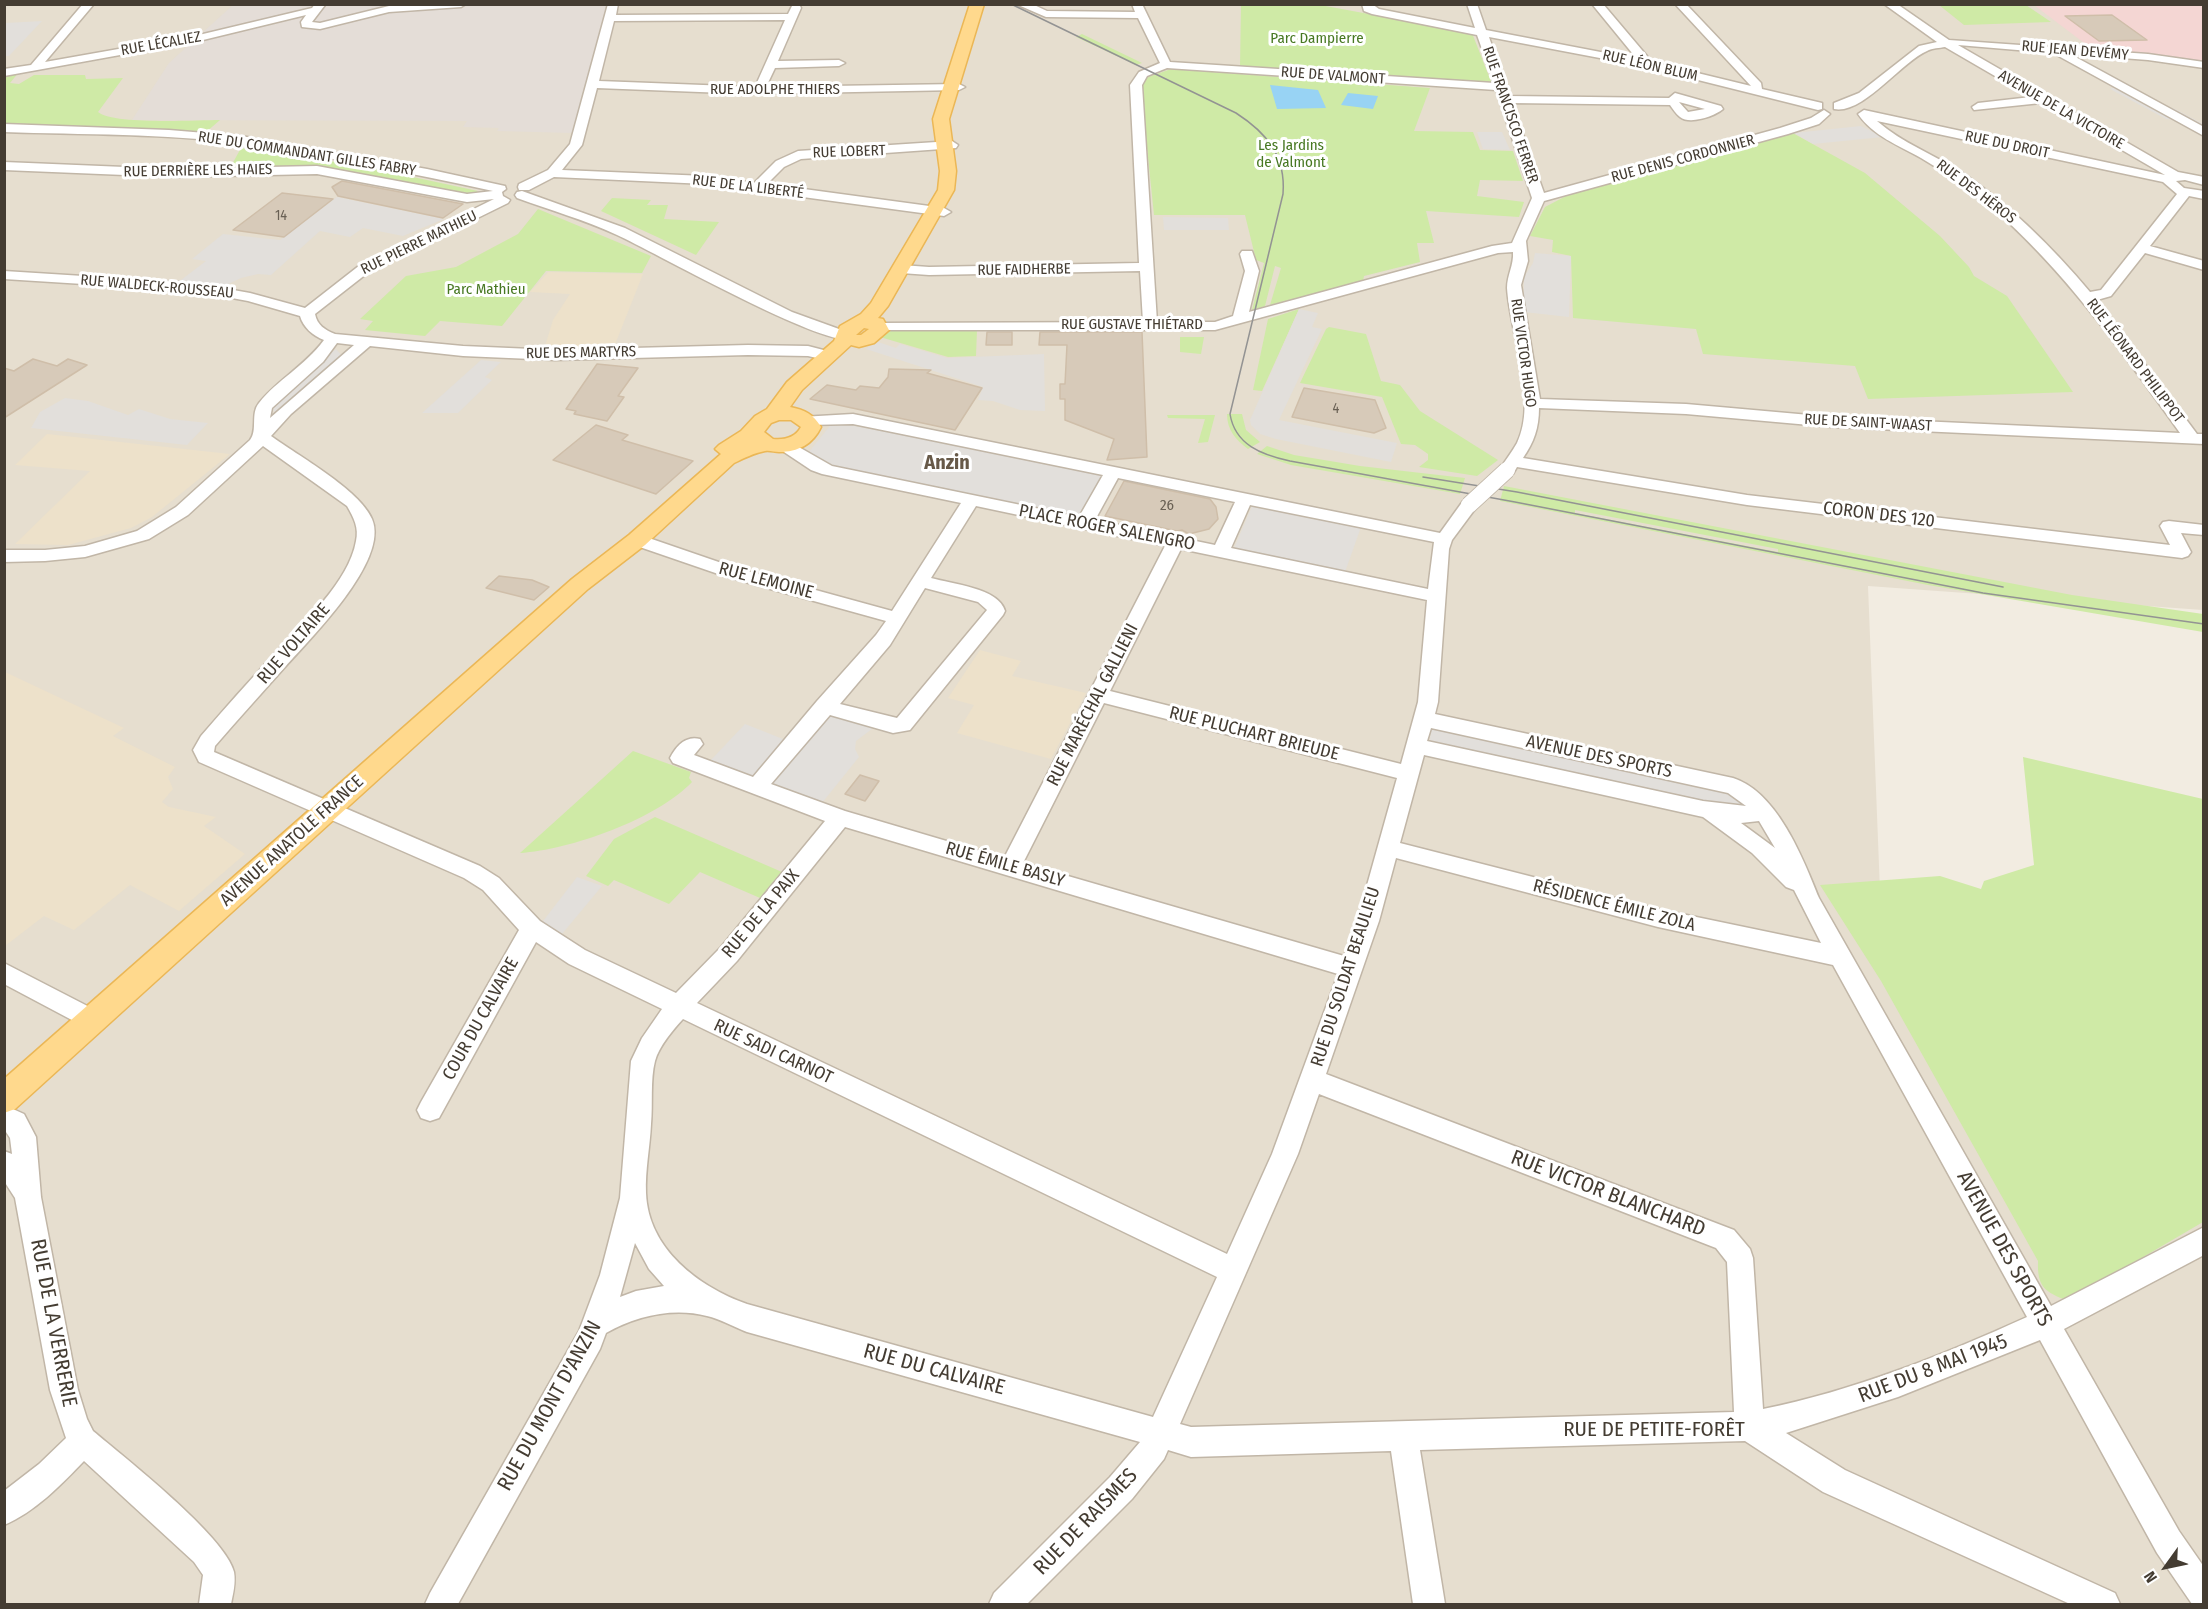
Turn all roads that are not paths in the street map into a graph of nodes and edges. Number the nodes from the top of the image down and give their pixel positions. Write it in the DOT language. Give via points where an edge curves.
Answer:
graph roads {
  1 [pos="89,4"];
  2 [pos="461,4"];
  3 [pos="614,4"];
  4 [pos="797,4"];
  5 [pos="977,4"];
  6 [pos="985,4"];
  7 [pos="1021,4"];
  8 [pos="1367,4"];
  9 [pos="1472,4"];
  10 [pos="1598,4"];
  11 [pos="1680,4"];
  12 [pos="1889,4"];
  13 [pos="318,7"];
  14 [pos="1139,9"];
  15 [pos="791,17"];
  16 [pos="610,18"];
  17 [pos="1481,32"];
  18 [pos="1946,43"];
  19 [pos="2051,49"];
  20 [pos="839,63"];
  21 [pos="1642,63"];
  22 [pos="771,65"];
  23 [pos="1166,65"];
  24 [pos="2204,65"];
  25 [pos="35,67"];
  26 [pos="4,73"];
  27 [pos="592,84"];
  28 [pos="759,91"];
  29 [pos="1755,91"];
  30 [pos="953,92"];
  31 [pos="1503,93"];
  32 [pos="894,97"];
  33 [pos="2043,99"];
  34 [pos="1673,102"];
  35 [pos="1978,107"];
  36 [pos="1841,108"];
  37 [pos="1821,110"];
  38 [pos="1864,114"];
  39 [pos="4,128"];
  40 [pos="2204,132"];
  41 [pos="948,146"];
  42 [pos="4,166"];
  43 [pos="552,173"];
  44 [pos="2201,177"];
  45 [pos="2173,178"];
  46 [pos="757,187"];
  47 [pos="523,191"];
  48 [pos="2185,193"];
  49 [pos="501,194"];
  50 [pos="2204,195"];
  51 [pos="1539,198"];
  52 [pos="940,211"];
  53 [pos="1519,247"];
  54 [pos="2141,248"];
  55 [pos="1247,254"];
  56 [pos="2204,266"];
  57 [pos="1148,267"];
  58 [pos="906,269"];
  59 [pos="4,274"];
  60 [pos="2077,284"];
  61 [pos="2111,284"];
  62 [pos="2087,297"];
  63 [pos="307,313"];
  64 [pos="1240,319"];
  65 [pos="1150,324"];
  66 [pos="861,330"];
  67 [pos="333,338"];
  68 [pos="367,341"];
  69 [pos="830,356"];
  70 [pos="1532,403"];
  71 [pos="804,418"];
  72 [pos="769,434"];
  73 [pos="261,437"];
  74 [pos="2198,439"];
  75 [pos="1510,466"];
  76 [pos="1114,471"];
  77 [pos="1245,498"];
  78 [pos="971,500"];
  79 [pos="1469,505"];
  80 [pos="1084,524"];
  81 [pos="2204,530"];
  82 [pos="1444,538"];
  83 [pos="637,540"];
  84 [pos="1176,542"];
  85 [pos="1221,551"];
  86 [pos="4,556"];
  87 [pos="920,581"];
  88 [pos="580,584"];
  89 [pos="1435,596"];
  90 [pos="897,618"];
  91 [pos="1099,695"];
  92 [pos="824,706"];
  93 [pos="1424,719"];
  94 [pos="693,744"];
  95 [pos="1416,746"];
  96 [pos="1408,773"];
  97 [pos="757,788"];
  98 [pos="329,808"];
  99 [pos="1703,809"];
  100 [pos="1764,813"];
  101 [pos="840,818"];
  102 [pos="1388,848"];
  103 [pos="1010,867"];
  104 [pos="1809,900"];
  105 [pos="532,928"];
  106 [pos="1842,957"];
  107 [pos="1351,968"];
  108 [pos="4,973"];
  109 [pos="679,1008"];
  110 [pos="93,1020"];
  111 [pos="1312,1080"];
  112 [pos="4,1099"];
  113 [pos="430,1110"];
  114 [pos="4,1116"];
  115 [pos="4,1163"];
  116 [pos="28,1197"];
  117 [pos="633,1197"];
  118 [pos="2204,1240"];
  119 [pos="1233,1271"];
  120 [pos="708,1303"];
  121 [pos="597,1323"];
  122 [pos="2045,1325"];
  123 [pos="1749,1426"];
  124 [pos="1162,1434"];
  125 [pos="1403,1435"];
  126 [pos="83,1441"];
  127 [pos="4,1510"];
  128 [pos="2204,1596"];
  129 [pos="215,1605"];
  130 [pos="441,1605"];
  131 [pos="1005,1605"];
  132 [pos="1429,1605"];
  133 [pos="2104,1605"];
  134 [pos="2193,1605"];
  1 -- 25 [label="street"];
  2 -- 13 [label="street" via="390,9 320,26 306,25"];
  3 -- 16 [label="street"];
  4 -- 15 [label="street"];
  5 -- 30 [label="main road, AVENUE ANATOLE FRANCE"];
  6 -- 30 [label="main road, AVENUE ANATOLE FRANCE"];
  7 -- 14 [label="street" via="1046,14"];
  8 -- 17 [label="street, RUE LÉON BLUM" via="1368,9 1376,12"];
  9 -- 17 [label="street, RUE FRANCISCO FERRER"];
  10 -- 21 [label="street" via="1643,58"];
  11 -- 29 [label="street" via="1757,85"];
  12 -- 18 [label="street, AVENUE DE LA VICTOIRE"];
  13 -- 25 [label="street, RUE LÉCALIEZ" via="203,37"];
  14 -- 23 [label="street"];
  15 -- 16 [label="street"];
  15 -- 22 [label="street"];
  16 -- 27 [label="street"];
  17 -- 21 [label="street, RUE LÉON BLUM"];
  17 -- 31 [label="street, RUE FRANCISCO FERRER"];
  18 -- 19 [label="street, RUE JEAN DEVÉMY"];
  18 -- 33 [label="street, AVENUE DE LA VICTOIRE"];
  18 -- 36 [label="street, RUE JEAN DEVÉMY" via="1923,48"];
  19 -- 24 [label="street, RUE JEAN DEVÉMY"];
  19 -- 40 [label="street"];
  20 -- 22 [label="street"];
  21 -- 29 [label="street, RUE LÉON BLUM"];
  22 -- 28 [label="street"];
  23 -- 31 [label="street, RUE DE VALMONT" via="1433,83"];
  23 -- 57 [label="street" via="1137,78 1136,86"];
  25 -- 26 [label="street, RUE LÉCALIEZ"];
  27 -- 28 [label="street, RUE ADOLPHE THIERS"];
  27 -- 43 [label="street" via="576,145"];
  28 -- 30 [label="street, RUE ADOLPHE THIERS"];
  29 -- 37 [label="street, RUE LÉON BLUM"];
  30 -- 32 [label="street"];
  30 -- 41 [label="main road, AVENUE ANATOLE FRANCE" via="940,124"];
  31 -- 34 [label="street, RUE DE VALMONT"];
  31 -- 51 [label="street, RUE FRANCISCO FERRER"];
  33 -- 35 [label="street"];
  33 -- 45 [label="street, AVENUE DE LA VICTOIRE"];
  36 -- 37 [label="street" via="1829,104"];
  36 -- 38 [label="street, RUE DU DROIT"];
  37 -- 51 [label="street, RUE DENIS CORDONNIER" via="1815,121 1784,131"];
  38 -- 45 [label="street, RUE DU DROIT"];
  38 -- 60 [label="street, RUE DES HÉROS" via="1870,123 1991,200 2040,243"];
  39 -- 49 [label="street, RUE DU COMMANDANT GILLES FABRY" via="241,140 427,173"];
  41 -- 46 [label="street, RUE LOBERT" via="795,155"];
  41 -- 52 [label="main road, AVENUE ANATOLE FRANCE" via="948,178"];
  42 -- 49 [label="street, RUE DERRIÈRE LES HAIES" via="172,173 317,170 467,198"];
  43 -- 46 [label="street, RUE DE LA LIBERTÉ" via="700,180"];
  43 -- 47 [label="street"];
  44 -- 45 [label="street, RUE DU DROIT"];
  45 -- 48 [label="street, AVENUE DE LA VICTOIRE" via="2171,186"];
  46 -- 52 [label="street, RUE DE LA LIBERTÉ"];
  47 -- 49 [label="street, RUE DERRIÈRE LES HAIES"];
  47 -- 66 [label="street" via="628,234 810,324"];
  48 -- 50 [label="street"];
  48 -- 54 [label="street"];
  49 -- 63 [label="street, RUE PIERRE MATHIEU" via="489,209 365,268"];
  51 -- 53 [label="street, RUE VICTOR HUGO"];
  52 -- 58 [label="main road, AVENUE ANATOLE FRANCE"];
  53 -- 64 [label="street, RUE GUSTAVE THIÉTARD" via="1497,249"];
  53 -- 70 [label="street, RUE VICTOR HUGO" via="1521,261 1515,289"];
  54 -- 56 [label="street"];
  54 -- 61 [label="street"];
  55 -- 64 [label="street" via="1252,271"];
  57 -- 58 [label="street, RUE FAIDHERBE"];
  57 -- 65 [label="street"];
  58 -- 66 [label="main road, AVENUE ANATOLE FRANCE"];
  59 -- 63 [label="street, RUE WALDECK-ROUSSEAU" via="194,287"];
  60 -- 61 [label="street"];
  60 -- 62 [label="street, RUE LÉONARD PHILIPPOT"];
  61 -- 62 [label="street" via="2104,294"];
  62 -- 74 [label="street, RUE LÉONARD PHILIPPOT"];
  63 -- 67 [label="street, RUE WALDECK-ROUSSEAU" via="327,324"];
  64 -- 65 [label="street, RUE GUSTAVE THIÉTARD" via="1211,326"];
  65 -- 66 [label="street, RUE GUSTAVE THIÉTARD"];
  66 -- 69 [label="main road, AVENUE ANATOLE FRANCE"];
  66 -- 71 [label="main road, AVENUE ANATOLE FRANCE" via="798,398 795,408"];
  67 -- 68 [label="street, RUE DES MARTYRS"];
  67 -- 73 [label="street" via="318,359 265,406"];
  68 -- 69 [label="street, RUE DES MARTYRS" via="520,354 748,350 808,351"];
  68 -- 73 [label="street" via="285,411"];
  69 -- 72 [label="main road, AVENUE ANATOLE FRANCE" via="788,393"];
  70 -- 74 [label="street, RUE DE SAINT-WAAST"];
  70 -- 75 [label="street, RUE VICTOR HUGO" via="1528,437"];
  71 -- 72 [label="main road" via="786,414"];
  71 -- 72 [label="main road" via="811,427 798,442"];
  71 -- 76 [label="street" via="853,419"];
  72 -- 78 [label="street, PLACE ROGER SALENGRO" via="822,468"];
  72 -- 83 [label="main road, AVENUE ANATOLE FRANCE" via="728,459"];
  72 -- 88 [label="main road, AVENUE ANATOLE FRANCE" via="743,440 715,456"];
  73 -- 86 [label="street" via="175,516 152,530 70,555"];
  73 -- 98 [label="street, RUE VOLTAIRE" via="354,503 365,518 366,534 357,564 339,592 203,750 210,760"];
  75 -- 79 [label="street, RUE VICTOR HUGO, bridge"];
  75 -- 81 [label="street, CORON DES 120" via="1747,500 2182,552 2169,526"];
  76 -- 77 [label="street"];
  76 -- 80 [label="street"];
  77 -- 82 [label="street"];
  77 -- 85 [label="street"];
  78 -- 80 [label="street, PLACE ROGER SALENGRO"];
  78 -- 87 [label="street"];
  79 -- 82 [label="street, RUE DU SOLDAT BEAULIEU"];
  80 -- 84 [label="street, PLACE ROGER SALENGRO"];
  82 -- 89 [label="street, RUE DU SOLDAT BEAULIEU"];
  83 -- 88 [label="main road, AVENUE ANATOLE FRANCE"];
  83 -- 90 [label="street, RUE LEMOINE" via="733,573"];
  84 -- 85 [label="street, PLACE ROGER SALENGRO"];
  84 -- 91 [label="street, RUE MARÉCHAL GALLIENI"];
  85 -- 89 [label="street, PLACE ROGER SALENGRO"];
  87 -- 90 [label="street"];
  87 -- 92 [label="street" via="984,598 994,604 996,611 903,725 893,726"];
  88 -- 98 [label="main road, AVENUE ANATOLE FRANCE"];
  89 -- 93 [label="street, RUE DU SOLDAT BEAULIEU" via="1430,686"];
  90 -- 92 [label="street" via="883,640"];
  91 -- 96 [label="street, RUE PLUCHART BRIEUDE"];
  91 -- 103 [label="street, RUE MARÉCHAL GALLIENI"];
  92 -- 97 [label="street"];
  93 -- 95 [label="street, RUE DU SOLDAT BEAULIEU"];
  93 -- 100 [label="street, AVENUE DES SPORTS" via="1733,786 1751,796"];
  94 -- 97 [label="street, RUE ÉMILE BASLY" via="680,758"];
  95 -- 96 [label="street, RUE DU SOLDAT BEAULIEU"];
  95 -- 99 [label="street, AVENUE DES SPORTS"];
  96 -- 102 [label="street, RUE DU SOLDAT BEAULIEU"];
  97 -- 101 [label="street, RUE ÉMILE BASLY"];
  98 -- 105 [label="street, RUE SADI CARNOT" via="478,875"];
  98 -- 110 [label="main road, AVENUE ANATOLE FRANCE"];
  99 -- 100 [label="street, AVENUE DES SPORTS" via="1746,815"];
  99 -- 104 [label="street, AVENUE DES SPORTS" via="1760,848"];
  100 -- 104 [label="street, AVENUE DES SPORTS"];
  101 -- 103 [label="street, RUE ÉMILE BASLY"];
  101 -- 109 [label="street, RUE DE LA PAIX" via="728,955"];
  102 -- 106 [label="street, RÉSIDENCE ÉMILE ZOLA" via="1658,918"];
  102 -- 107 [label="street, RUE DU SOLDAT BEAULIEU"];
  103 -- 107 [label="street, RUE ÉMILE BASLY"];
  104 -- 106 [label="street, AVENUE DES SPORTS"];
  105 -- 109 [label="street, RUE SADI CARNOT" via="578,957"];
  105 -- 113 [label="street, COUR DU CALVAIRE"];
  106 -- 122 [label="street, AVENUE DES SPORTS"];
  107 -- 111 [label="street, RUE DU SOLDAT BEAULIEU"];
  108 -- 110 [label="street"];
  109 -- 117 [label="street, RUE DU CALVAIRE" via="650,1045 643,1061"];
  109 -- 119 [label="street, RUE SADI CARNOT"];
  110 -- 112 [label="main road, AVENUE ANATOLE FRANCE"];
  111 -- 119 [label="street, RUE DU SOLDAT BEAULIEU" via="1285,1155"];
  111 -- 123 [label="street, RUE VICTOR BLANCHARD" via="1725,1239 1740,1258"];
  114 -- 116 [label="street, RUE DE LA VERRERIE" via="15,1122 23,1137"];
  115 -- 116 [label="street, RUE DE LA VERRERIE" via="16,1174"];
  116 -- 126 [label="street, RUE DE LA VERRERIE" via="64,1390"];
  117 -- 120 [label="street, RUE DU CALVAIRE" via="656,1258 684,1287"];
  117 -- 121 [label="street, RUE DU MONT D'ANZIN" via="614,1275"];
  118 -- 122 [label="street, RUE DU 8 MAI 1945"];
  119 -- 124 [label="street, RUE DU SOLDAT BEAULIEU"];
  120 -- 121 [label="street, RUE DU CALVAIRE" via="681,1299 644,1301"];
  120 -- 124 [label="street, RUE DU CALVAIRE" via="747,1318"];
  121 -- 130 [label="street, RUE DU MONT D'ANZIN"];
  122 -- 123 [label="street, RUE DU 8 MAI 1945" via="1959,1362 1822,1410"];
  122 -- 128 [label="street, AVENUE DES SPORTS" via="2168,1542"];
  123 -- 125 [label="street, RUE DE PETITE-FORÊT"];
  123 -- 133 [label="street, RUE DE PETITE-FORÊT" via="1834,1481"];
  124 -- 125 [label="street, RUE DE PETITE-FORÊT" via="1205,1443"];
  124 -- 131 [label="street, RUE DE RAISMES" via="1121,1488"];
  125 -- 132 [label="street"];
  126 -- 127 [label="street" via="50,1475"];
  126 -- 129 [label="street, RUE DE LA VERRERIE" via="205,1551 218,1571"];
  128 -- 134 [label="street"];
}
